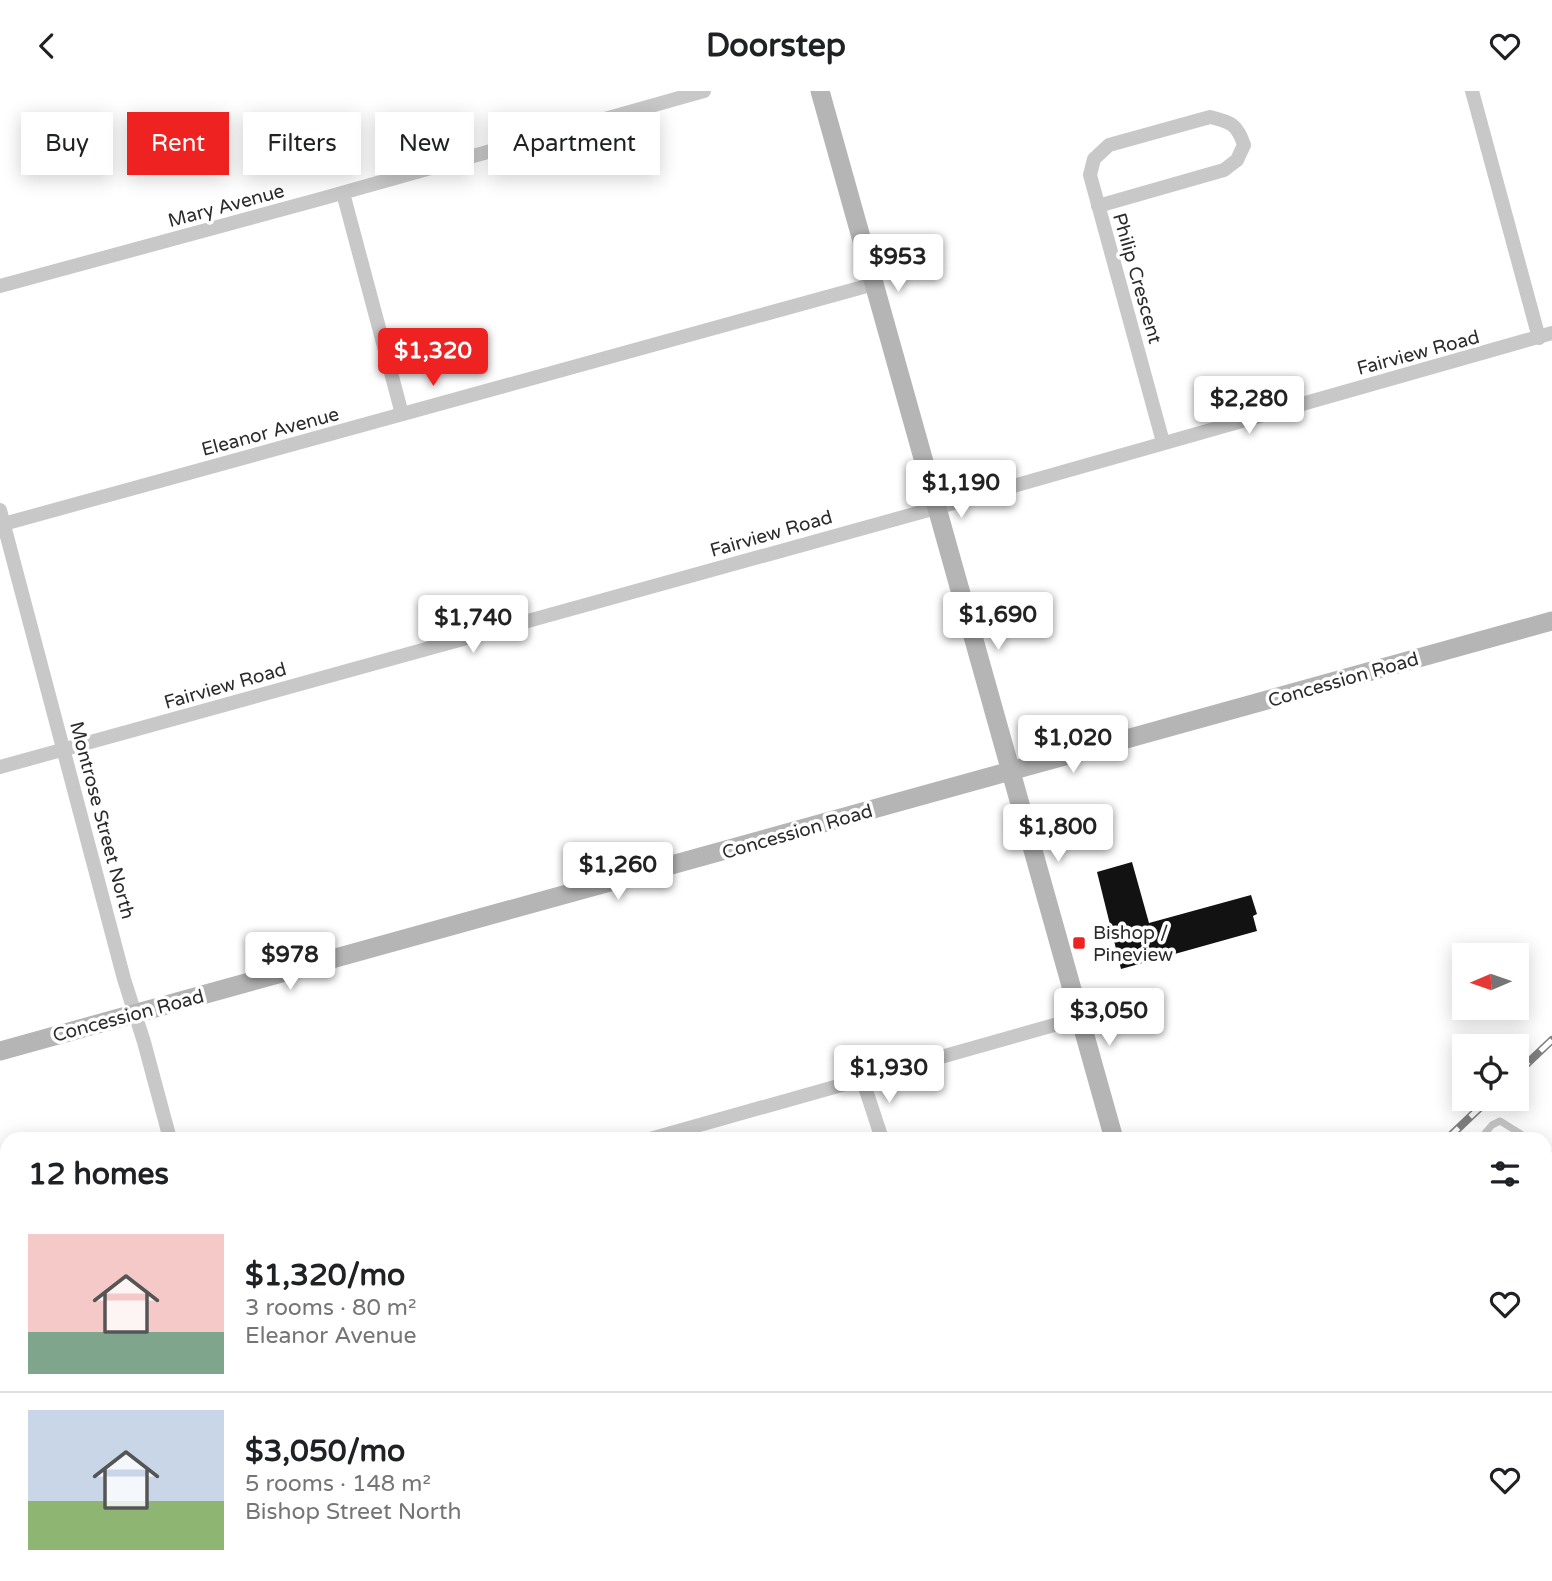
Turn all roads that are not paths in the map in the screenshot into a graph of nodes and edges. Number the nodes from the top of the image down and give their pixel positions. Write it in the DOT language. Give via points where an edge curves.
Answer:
graph roads {
  1 [pos="704,91"];
  2 [pos="820,91"];
  3 [pos="1472,91"];
  4 [pos="343,193"];
  5 [pos="1098,206"];
  6 [pos="874,284"];
  7 [pos="0,286"];
  8 [pos="1546,336"];
  9 [pos="402,414"];
  10 [pos="1163,442"];
  11 [pos="936,508"];
  12 [pos="1,520"];
  13 [pos="1552,621"];
  14 [pos="64,750"];
  15 [pos="0,767"];
  16 [pos="1010,771"];
  17 [pos="135,1012"];
  18 [pos="1079,1018"];
  19 [pos="0,1051"];
  20 [pos="863,1081"];
  21 [pos="168,1132"];
  22 [pos="676,1132"];
  23 [pos="880,1132"];
  24 [pos="1112,1132"];
  25 [pos="1486,1132"];
  26 [pos="1518,1132"];
  1 -- 4 [label="street, Mary Avenue"];
  2 -- 6 [label="main road"];
  3 -- 8 [label="street"];
  4 -- 7 [label="street, Mary Avenue"];
  4 -- 9 [label="street"];
  5 -- 5 [label="street, Philip Crescent" via="1224,170 1237,160 1244,145 1239,129 1210,117 1109,145 1094,159 1090,175"];
  5 -- 10 [label="street, Philip Crescent"];
  6 -- 9 [label="street, Eleanor Avenue"];
  6 -- 11 [label="main road"];
  8 -- 10 [label="street, Fairview Road"];
  9 -- 12 [label="street, Eleanor Avenue"];
  10 -- 11 [label="street, Fairview Road"];
  11 -- 14 [label="street, Fairview Road"];
  11 -- 16 [label="main road"];
  12 -- 14 [label="street, Montrose Street North"];
  13 -- 16 [label="main road, Concession Road"];
  14 -- 15 [label="street, Fairview Road"];
  14 -- 17 [label="street, Montrose Street North"];
  16 -- 17 [label="main road, Concession Road"];
  16 -- 18 [label="main road"];
  17 -- 19 [label="main road, Concession Road"];
  17 -- 21 [label="street, Montrose Street North"];
  18 -- 20 [label="street"];
  18 -- 24 [label="main road"];
  20 -- 22 [label="street"];
  20 -- 23 [label="street"];
  25 -- 26 [label="lane" via="1500,1121"];
}
